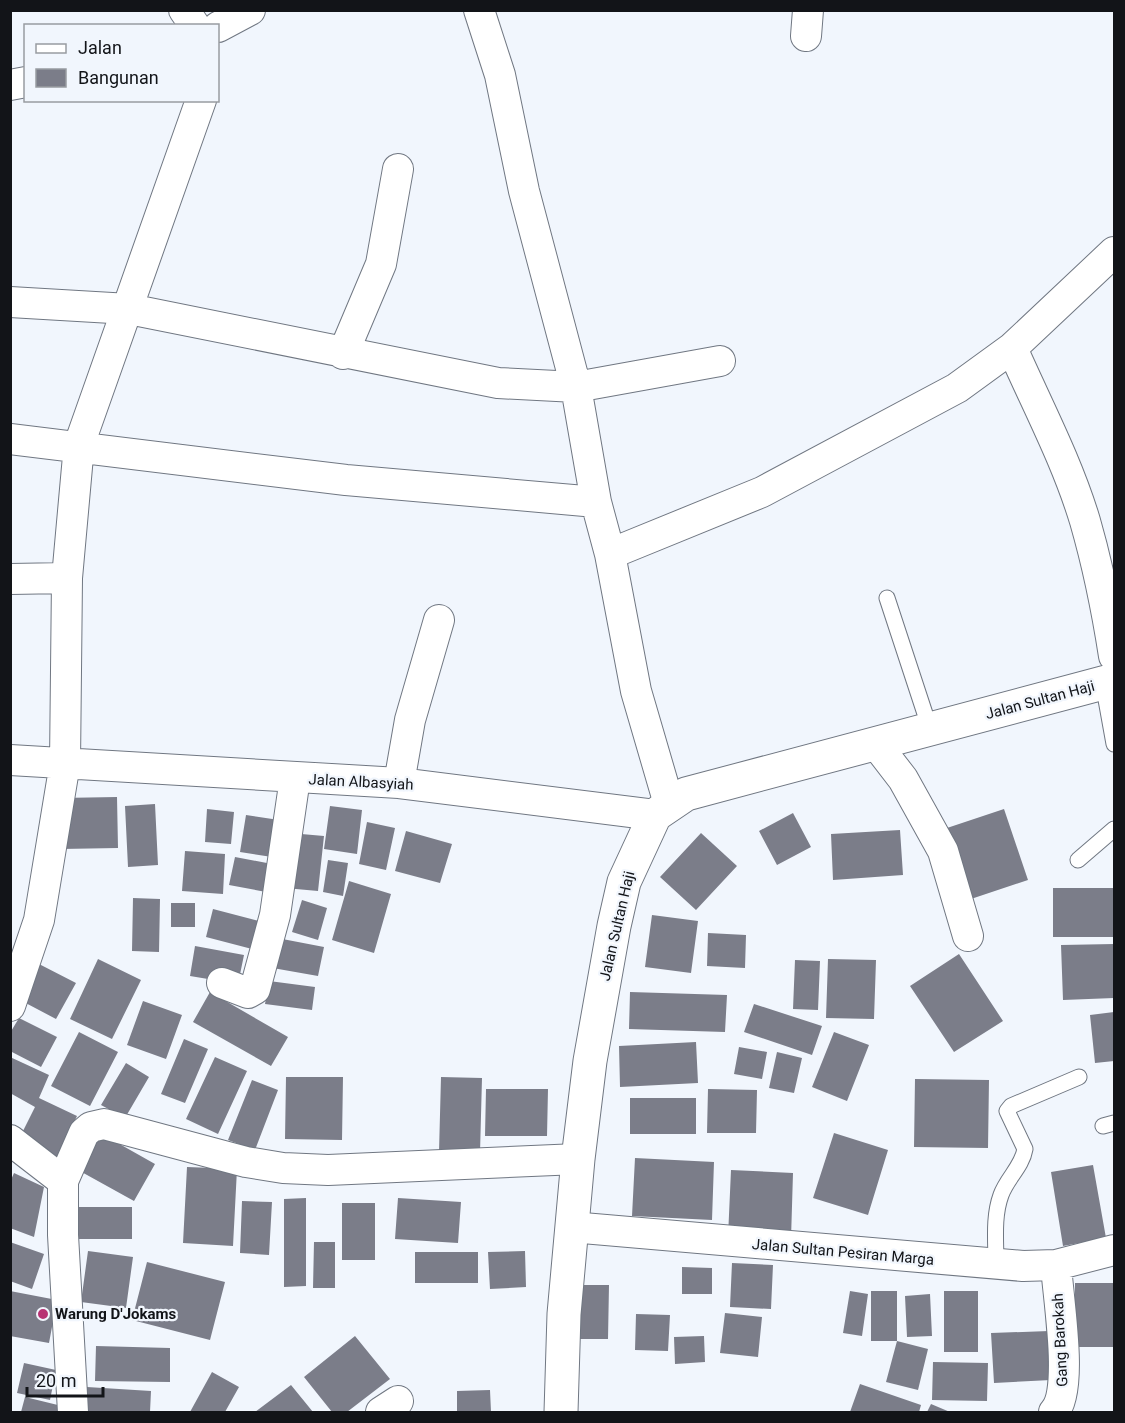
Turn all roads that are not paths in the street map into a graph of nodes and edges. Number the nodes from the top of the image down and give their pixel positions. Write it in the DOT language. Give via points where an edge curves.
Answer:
graph roads {
  1 [pos="184,10"];
  2 [pos="250,10"];
  3 [pos="479,10"];
  4 [pos="194,24"];
  5 [pos="219,26"];
  6 [pos="200,102"];
  7 [pos="398,169"];
  8 [pos="1114,252"];
  9 [pos="10,302"];
  10 [pos="129,309"];
  11 [pos="1012,348"];
  12 [pos="343,354"];
  13 [pos="720,361"];
  14 [pos="576,387"];
  15 [pos="10,439"];
  16 [pos="79,445"];
  17 [pos="596,502"];
  18 [pos="610,554"];
  19 [pos="67,578"];
  20 [pos="10,579"];
  21 [pos="887,598"];
  22 [pos="439,620"];
  23 [pos="1111,673"];
  24 [pos="930,729"];
  25 [pos="876,744"];
  26 [pos="1114,744"];
  27 [pos="10,760"];
  28 [pos="65,763"];
  29 [pos="295,778"];
  30 [pos="399,783"];
  31 [pos="662,810"];
  32 [pos="1114,829"];
  33 [pos="1078,860"];
  34 [pos="969,936"];
  35 [pos="222,983"];
  36 [pos="14,989"];
  37 [pos="1079,1077"];
  38 [pos="10,1140"];
  39 [pos="578,1159"];
  40 [pos="63,1181"];
  41 [pos="571,1227"];
  42 [pos="1114,1250"];
  43 [pos="996,1265"];
  44 [pos="1056,1265"];
  45 [pos="73,1413"];
  46 [pos="561,1413"];
  47 [pos="1054,1413"];
  1 -- 4 [label="street"];
  2 -- 5 [label="street"];
  3 -- 14 [label="street" via="500,75"];
  6 -- 10 [label="street"];
  7 -- 12 [label="street" via="381,264"];
  8 -- 11 [label="street"];
  9 -- 10 [label="street"];
  10 -- 12 [label="street"];
  10 -- 16 [label="street"];
  11 -- 18 [label="street" via="957,388 762,492"];
  11 -- 23 [label="street" via="1063,459 1085,521 1104,597"];
  12 -- 14 [label="street" via="498,382"];
  13 -- 14 [label="street"];
  14 -- 17 [label="street"];
  15 -- 16 [label="street"];
  16 -- 17 [label="street" via="346,480"];
  16 -- 19 [label="street"];
  17 -- 18 [label="street"];
  18 -- 31 [label="street"];
  19 -- 20 [label="street"];
  19 -- 28 [label="street"];
  21 -- 24 [label="lane"];
  22 -- 30 [label="street" via="410,720"];
  23 -- 24 [label="street, Jalan Sultan Haji"];
  23 -- 26 [label="lane"];
  24 -- 25 [label="street, Jalan Sultan Haji"];
  25 -- 31 [label="street, Jalan Sultan Haji" via="686,794"];
  25 -- 34 [label="street" via="903,779 943,851"];
  27 -- 28 [label="street, Jalan Albasyiah"];
  28 -- 29 [label="street, Jalan Albasyiah"];
  28 -- 36 [label="street" via="39,920"];
  29 -- 30 [label="street, Jalan Albasyiah"];
  29 -- 35 [label="street" via="277,905 255,989 248,993"];
  30 -- 31 [label="street, Jalan Albasyiah"];
  31 -- 39 [label="street, Jalan Sultan Haji" via="638,848 621,893 602,986"];
  32 -- 33 [label="lane"];
  37 -- 43 [label="lane" via="1007,1111 1025,1149 996,1211"];
  38 -- 40 [label="street"];
  39 -- 40 [label="street" via="328,1170 283,1168 104,1124 84,1133"];
  39 -- 41 [label="street, Jalan Sultan Haji"];
  40 -- 45 [label="street"];
  41 -- 43 [label="street, Jalan Sultan Pesiran Marga"];
  41 -- 46 [label="street, Jalan Sultan Haji"];
  42 -- 44 [label="street, Jalan Sultan Pesiran Marga"];
  43 -- 44 [label="street, Jalan Sultan Pesiran Marga"];
  44 -- 47 [label="street, Gang Barokah" via="1065,1383 1061,1404"];
}
